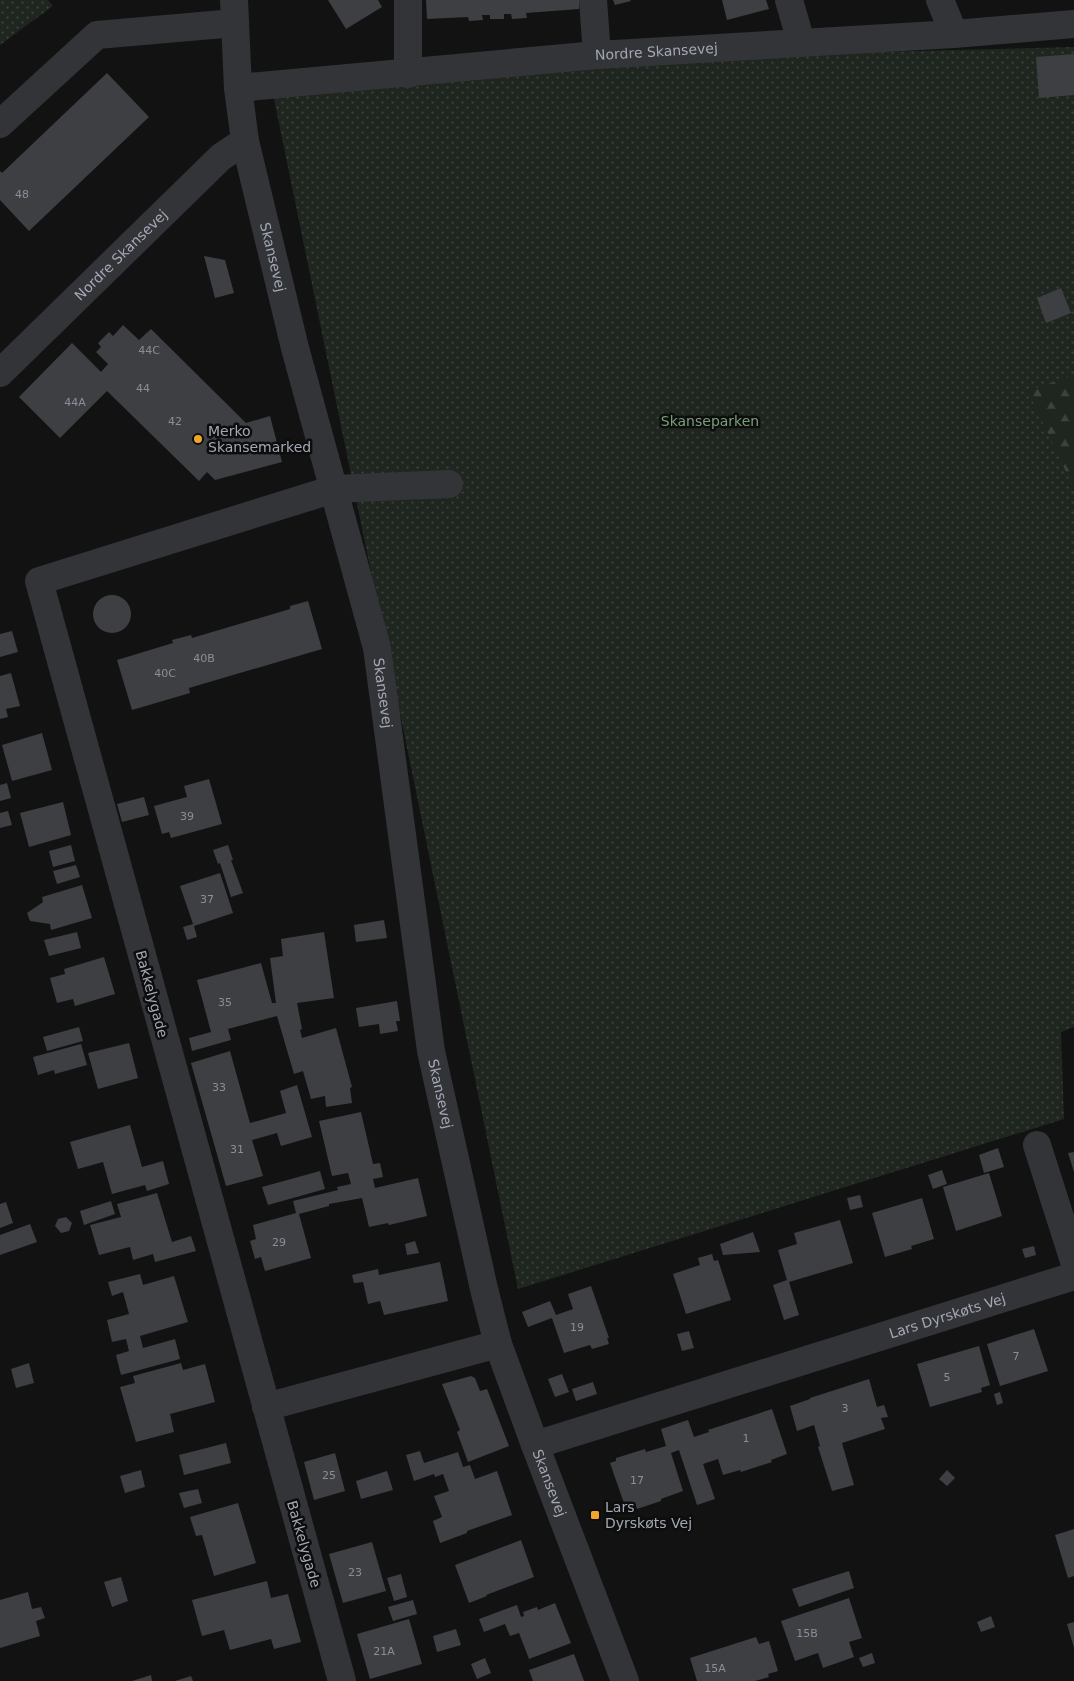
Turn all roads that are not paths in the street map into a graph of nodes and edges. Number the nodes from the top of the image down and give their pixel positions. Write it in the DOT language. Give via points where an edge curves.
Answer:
graph roads {
  1 [pos="408,0"];
  2 [pos="593,0"];
  3 [pos="789,0"];
  4 [pos="940,0"];
  5 [pos="235,11"];
  6 [pos="1074,24"];
  7 [pos="954,34"];
  8 [pos="801,42"];
  9 [pos="597,55"];
  10 [pos="408,74"];
  11 [pos="238,88"];
  12 [pos="0,124"];
  13 [pos="245,141"];
  14 [pos="0,373"];
  15 [pos="449,484"];
  16 [pos="334,489"];
  17 [pos="1037,1145"];
  18 [pos="1074,1261"];
  19 [pos="1074,1276"];
  20 [pos="498,1344"];
  21 [pos="266,1407"];
  22 [pos="535,1445"];
  23 [pos="342,1681"];
  24 [pos="625,1681"];
  1 -- 10 [label="street"];
  2 -- 9 [label="street"];
  3 -- 8 [label="street"];
  4 -- 7 [label="street"];
  5 -- 11 [label="street, Skansevej"];
  5 -- 12 [label="street, Skansevej" via="97,36"];
  6 -- 7 [label="street, Nordre Skansevej"];
  7 -- 8 [label="street, Nordre Skansevej"];
  8 -- 9 [label="street, Nordre Skansevej"];
  9 -- 10 [label="street, Nordre Skansevej"];
  10 -- 11 [label="street, Nordre Skansevej"];
  11 -- 13 [label="street, Skansevej"];
  13 -- 14 [label="street, Nordre Skansevej" via="221,157"];
  13 -- 16 [label="street, Skansevej" via="295,348"];
  15 -- 16 [label="street"];
  16 -- 20 [label="street, Skansevej" via="378,648 431,1050"];
  16 -- 21 [label="street, Bakkelygade" via="39,581"];
  17 -- 18 [label="street"];
  19 -- 22 [label="street, Lars Dyrskøts Vej"];
  20 -- 21 [label="street"];
  20 -- 22 [label="street, Skansevej"];
  21 -- 23 [label="street, Bakkelygade"];
  22 -- 24 [label="street, Skansevej"];
}
